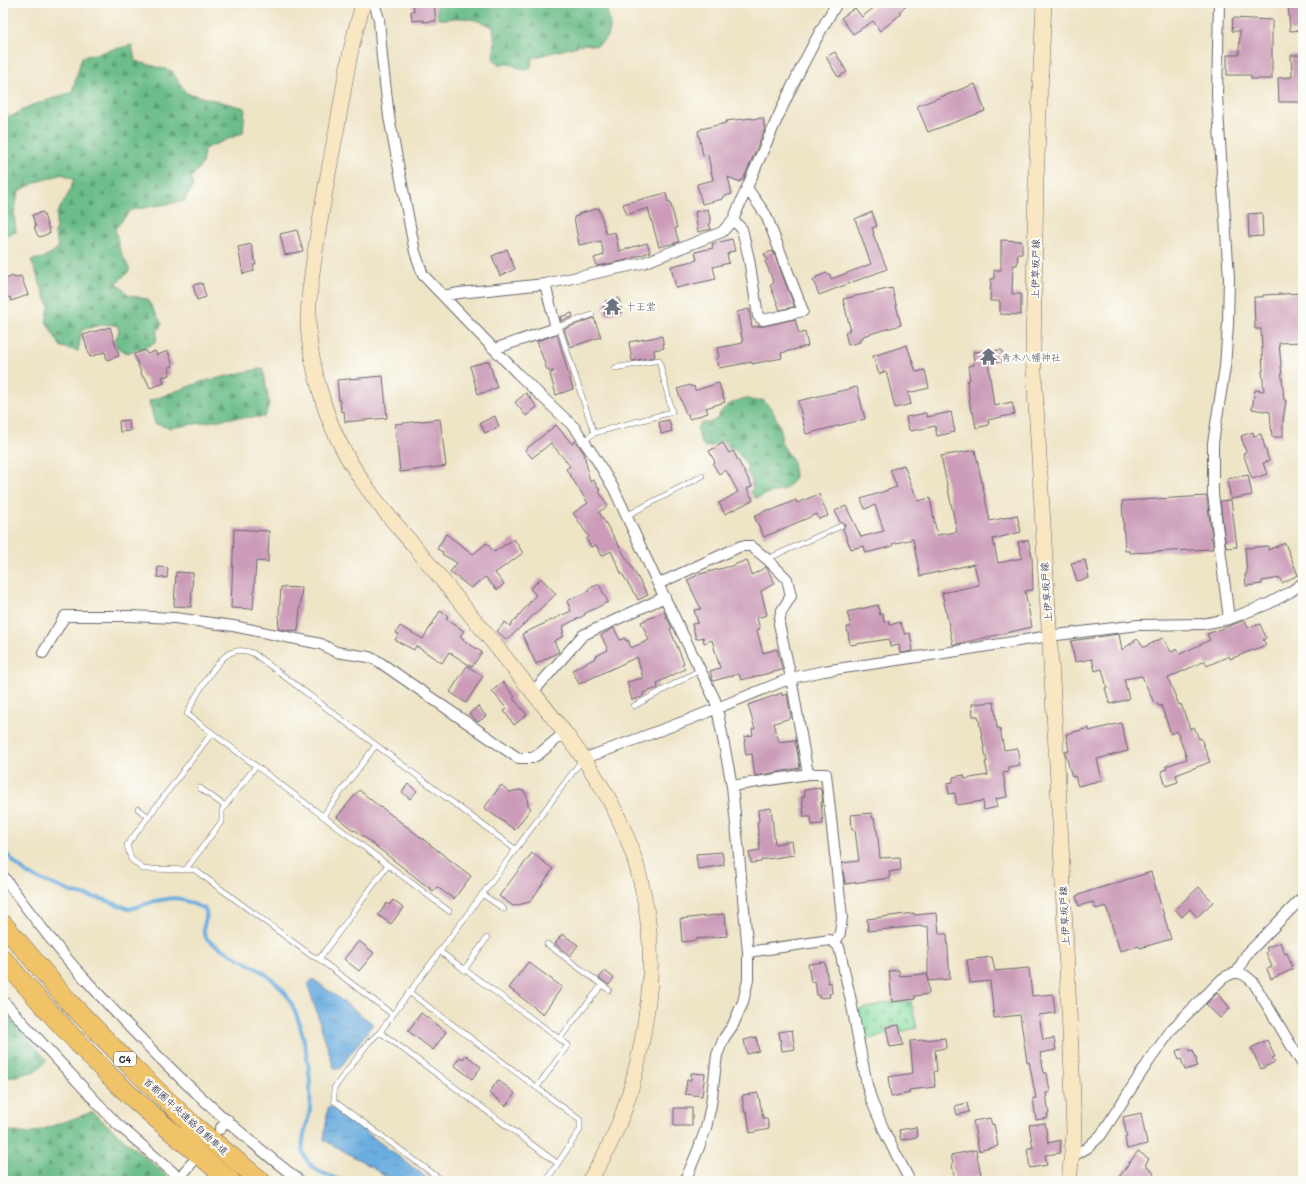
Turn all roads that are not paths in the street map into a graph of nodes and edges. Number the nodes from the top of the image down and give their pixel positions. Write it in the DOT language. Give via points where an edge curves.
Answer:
graph roads {
  1 [pos="363,3"];
  2 [pos="374,3"];
  3 [pos="837,3"];
  4 [pos="1044,3"];
  5 [pos="1219,3"];
  6 [pos="747,188"];
  7 [pos="733,220"];
  8 [pos="544,284"];
  9 [pos="443,296"];
  10 [pos="592,315"];
  11 [pos="558,327"];
  12 [pos="494,349"];
  13 [pos="615,368"];
  14 [pos="594,433"];
  15 [pos="584,441"];
  16 [pos="702,476"];
  17 [pos="626,516"];
  18 [pos="841,526"];
  19 [pos="767,559"];
  20 [pos="1303,582"];
  21 [pos="658,584"];
  22 [pos="665,597"];
  23 [pos="1229,619"];
  24 [pos="1049,636"];
  25 [pos="43,653"];
  26 [pos="700,670"];
  27 [pos="791,678"];
  28 [pos="533,692"];
  29 [pos="634,706"];
  30 [pos="717,708"];
  31 [pos="212,733"];
  32 [pos="564,733"];
  33 [pos="376,745"];
  34 [pos="583,759"];
  35 [pos="256,766"];
  36 [pos="808,774"];
  37 [pos="732,786"];
  38 [pos="200,788"];
  39 [pos="225,806"];
  40 [pos="138,809"];
  41 [pos="323,816"];
  42 [pos="149,817"];
  43 [pos="515,849"];
  44 [pos="388,865"];
  45 [pos="186,869"];
  46 [pos="3,876"];
  47 [pos="482,894"];
  48 [pos="1303,896"];
  49 [pos="504,909"];
  50 [pos="449,911"];
  51 [pos="3,924"];
  52 [pos="487,938"];
  53 [pos="836,943"];
  54 [pos="547,944"];
  55 [pos="439,951"];
  56 [pos="748,952"];
  57 [pos="3,959"];
  58 [pos="319,960"];
  59 [pos="464,970"];
  60 [pos="1237,973"];
  61 [pos="602,984"];
  62 [pos="609,990"];
  63 [pos="409,992"];
  64 [pos="3,1001"];
  65 [pos="392,1014"];
  66 [pos="380,1032"];
  67 [pos="560,1038"];
  68 [pos="1303,1065"];
  69 [pos="537,1087"];
  70 [pos="228,1120"];
  71 [pos="220,1129"];
  72 [pos="1073,1156"];
  73 [pos="191,1164"];
  74 [pos="557,1164"];
  75 [pos="181,1180"];
  76 [pos="231,1181"];
  77 [pos="260,1181"];
  78 [pos="300,1181"];
  79 [pos="443,1181"];
  80 [pos="546,1181"];
  81 [pos="589,1181"];
  82 [pos="684,1181"];
  83 [pos="910,1181"];
  84 [pos="1069,1181"];
  1 -- 28 [label="street" via="353,41 328,174 309,292 309,340 321,395 337,439 363,483"];
  2 -- 9 [label="street" via="379,19 388,117 415,252 423,275"];
  3 -- 6 [label="street" via="777,119"];
  4 -- 24 [label="street, 上伊草坂戸線" via="1036,180 1033,354"];
  5 -- 23 [label="street" via="1217,96 1229,278 1225,367 1213,443 1213,494"];
  6 -- 7 [label="street"];
  6 -- 7 [label="street" via="766,216 803,311 763,320 758,316 742,229"];
  7 -- 8 [label="street" via="722,232 643,263"];
  8 -- 9 [label="street"];
  8 -- 11 [label="street"];
  9 -- 12 [label="street"];
  10 -- 11 [label="lane"];
  11 -- 12 [label="street"];
  11 -- 14 [label="lane"];
  12 -- 15 [label="street" via="575,428"];
  13 -- 14 [label="lane" via="658,360 672,412"];
  14 -- 15 [label="lane"];
  15 -- 17 [label="street" via="614,489"];
  16 -- 17 [label="lane"];
  17 -- 21 [label="street"];
  18 -- 19 [label="lane"];
  19 -- 21 [label="street" via="751,546 741,546"];
  19 -- 27 [label="street" via="787,579 790,596 781,612 779,624"];
  20 -- 23 [label="street" via="1268,604"];
  21 -- 22 [label="street"];
  22 -- 26 [label="street"];
  22 -- 28 [label="street" via="583,635"];
  23 -- 24 [label="street" via="1202,624 1138,625"];
  24 -- 27 [label="street"];
  24 -- 72 [label="street, 上伊草坂戸線" via="1072,1073"];
  25 -- 32 [label="street" via="64,616 175,618 233,626 321,644 336,652 378,660 518,758 532,758 540,754"];
  26 -- 29 [label="lane"];
  26 -- 30 [label="street"];
  27 -- 30 [label="street"];
  27 -- 36 [label="street"];
  28 -- 32 [label="street"];
  30 -- 34 [label="street"];
  30 -- 37 [label="street"];
  31 -- 33 [label="lane" via="188,714 193,701 221,660 228,654 245,650"];
  31 -- 35 [label="lane"];
  31 -- 42 [label="lane"];
  32 -- 34 [label="street"];
  33 -- 41 [label="lane"];
  33 -- 43 [label="lane"];
  34 -- 43 [label="lane"];
  34 -- 81 [label="street" via="612,806 635,863 645,895 651,965 649,1002 636,1074 613,1139"];
  35 -- 39 [label="lane"];
  35 -- 41 [label="lane"];
  36 -- 37 [label="street"];
  36 -- 53 [label="street" via="826,774 842,917"];
  37 -- 56 [label="street"];
  38 -- 39 [label="lane"];
  39 -- 45 [label="lane" via="222,810 222,821"];
  40 -- 42 [label="lane"];
  41 -- 44 [label="lane"];
  42 -- 45 [label="lane" via="128,845 131,859 143,869"];
  43 -- 47 [label="lane"];
  44 -- 50 [label="lane"];
  44 -- 58 [label="lane"];
  45 -- 58 [label="lane" via="195,870"];
  46 -- 70 [label="street" via="85,980 171,1070"];
  47 -- 49 [label="lane"];
  47 -- 55 [label="lane"];
  48 -- 60 [label="street" via="1246,955"];
  51 -- 77 [label="highway, 首都圏中央連絡自動車道 / C4" via="68,1001 133,1068 193,1125"];
  52 -- 59 [label="lane"];
  53 -- 56 [label="street" via="830,940"];
  53 -- 83 [label="street" via="839,947 872,1102"];
  54 -- 61 [label="lane"];
  55 -- 59 [label="lane"];
  55 -- 63 [label="lane"];
  56 -- 82 [label="street" via="748,980 743,1002 734,1025 724,1038 717,1055 706,1128"];
  57 -- 76 [label="highway, 首都圏中央連絡自動車道 / C4" via="118,1084"];
  58 -- 65 [label="lane"];
  59 -- 67 [label="lane"];
  60 -- 68 [label="street" via="1245,974 1253,982"];
  60 -- 72 [label="street" via="1222,979 1172,1029 1101,1135"];
  61 -- 62 [label="lane"];
  61 -- 67 [label="lane"];
  63 -- 65 [label="lane"];
  63 -- 69 [label="lane"];
  64 -- 75 [label="street" via="115,1122"];
  65 -- 66 [label="lane"];
  66 -- 74 [label="lane"];
  66 -- 79 [label="lane" via="368,1042 334,1088 334,1101"];
  67 -- 69 [label="lane" via="568,1044"];
  69 -- 74 [label="lane" via="580,1120 580,1130"];
  70 -- 71 [label="street"];
  70 -- 78 [label="street"];
  72 -- 84 [label="street, 上伊草坂戸線"];
  73 -- 75 [label="street"];
  74 -- 80 [label="lane"];
}
